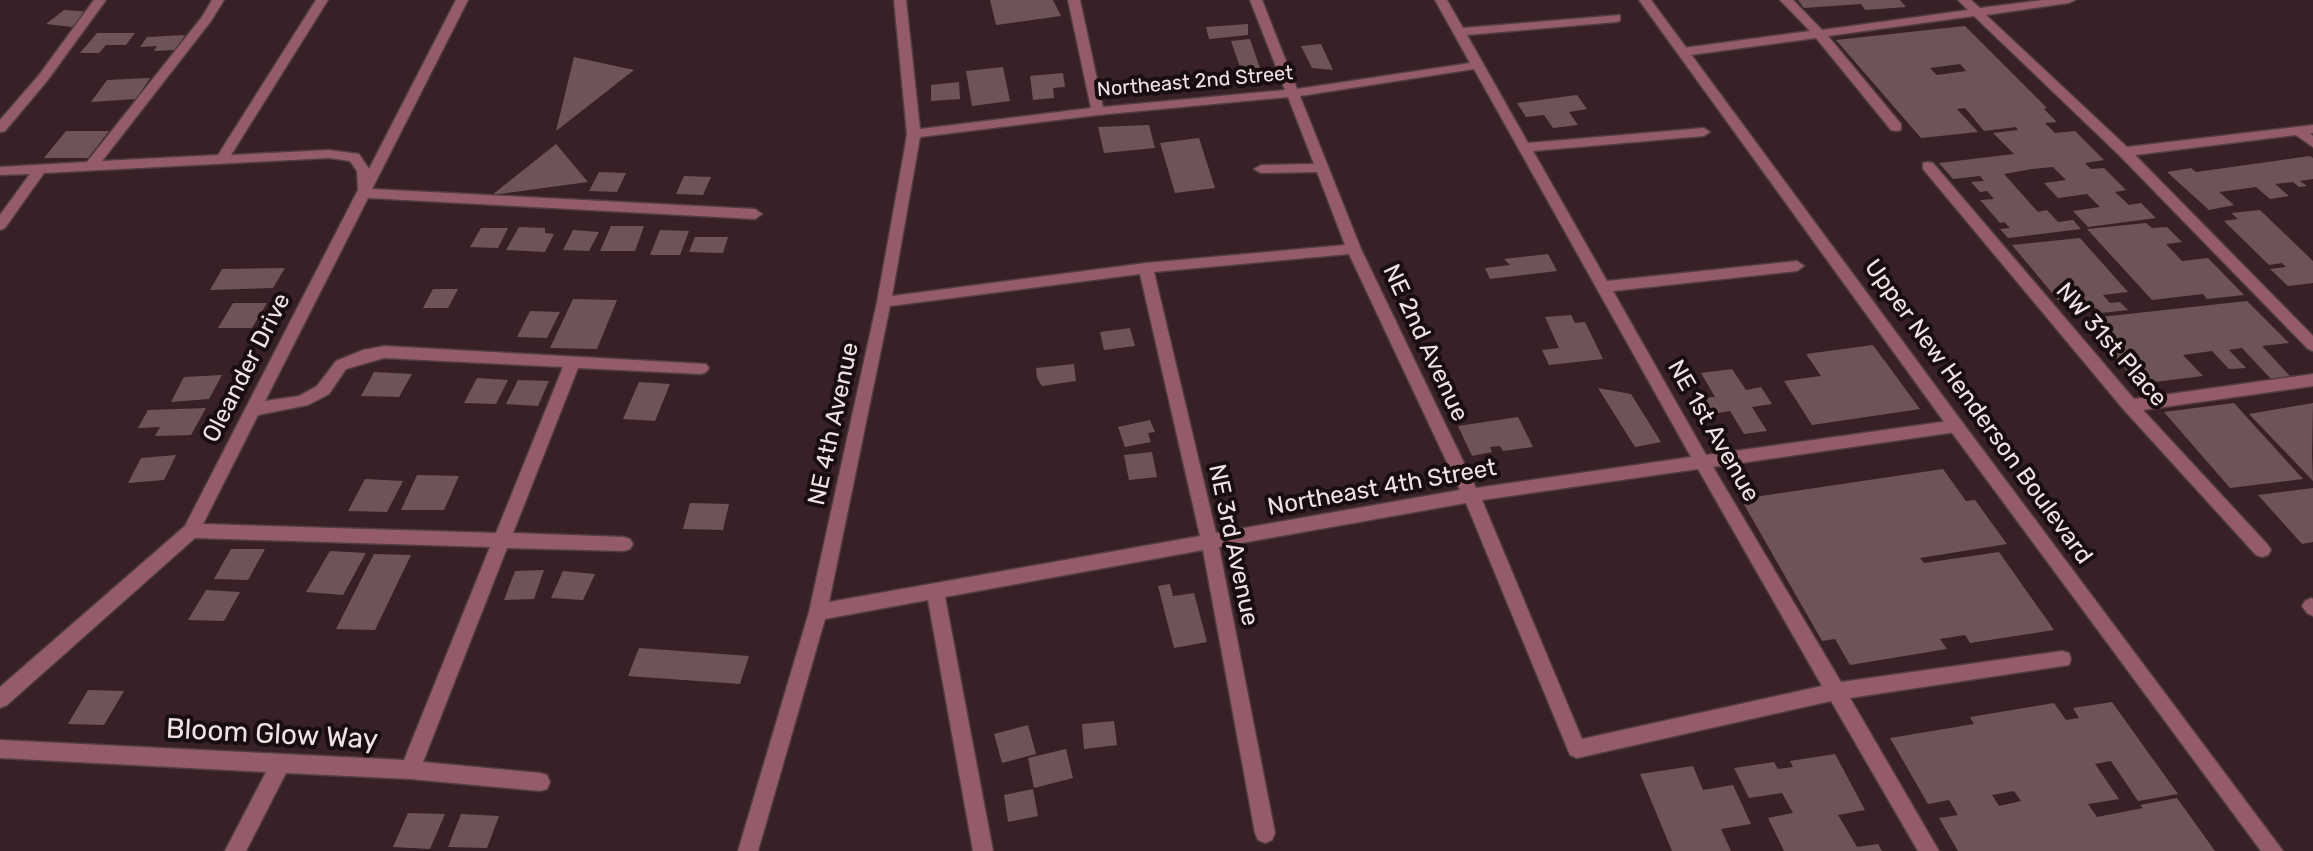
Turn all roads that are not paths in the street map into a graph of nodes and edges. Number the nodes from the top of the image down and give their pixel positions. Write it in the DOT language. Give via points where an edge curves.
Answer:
graph roads {
  1 [pos="100,0"];
  2 [pos="218,0"];
  3 [pos="322,0"];
  4 [pos="462,0"];
  5 [pos="900,0"];
  6 [pos="1074,0"];
  7 [pos="1256,0"];
  8 [pos="1441,0"];
  9 [pos="1645,0"];
  10 [pos="1786,0"];
  11 [pos="1964,0"];
  12 [pos="2069,0"];
  13 [pos="1976,12"];
  14 [pos="1616,18"];
  15 [pos="1460,32"];
  16 [pos="1819,33"];
  17 [pos="1683,52"];
  18 [pos="1479,65"];
  19 [pos="1295,93"];
  20 [pos="1098,111"];
  21 [pos="1896,127"];
  22 [pos="0,128"];
  23 [pos="2313,129"];
  24 [pos="2298,130"];
  25 [pos="1704,132"];
  26 [pos="914,134"];
  27 [pos="2313,143"];
  28 [pos="1525,147"];
  29 [pos="2124,152"];
  30 [pos="222,159"];
  31 [pos="91,166"];
  32 [pos="1928,166"];
  33 [pos="1321,168"];
  34 [pos="40,169"];
  35 [pos="1261,169"];
  36 [pos="0,171"];
  37 [pos="365,193"];
  38 [pos="755,214"];
  39 [pos="0,225"];
  40 [pos="1354,249"];
  41 [pos="1797,266"];
  42 [pos="1146,268"];
  43 [pos="1604,287"];
  44 [pos="884,302"];
  45 [pos="2313,345"];
  46 [pos="573,362"];
  47 [pos="701,368"];
  48 [pos="2313,380"];
  49 [pos="2130,406"];
  50 [pos="251,410"];
  51 [pos="1956,426"];
  52 [pos="1702,462"];
  53 [pos="1471,495"];
  54 [pos="191,531"];
  55 [pos="503,539"];
  56 [pos="1210,543"];
  57 [pos="624,544"];
  58 [pos="2262,550"];
  59 [pos="935,592"];
  60 [pos="818,612"];
  61 [pos="2062,659"];
  62 [pos="1837,691"];
  63 [pos="0,699"];
  64 [pos="0,749"];
  65 [pos="280,765"];
  66 [pos="410,770"];
  67 [pos="540,782"];
  68 [pos="1265,833"];
  69 [pos="235,851"];
  70 [pos="748,851"];
  71 [pos="983,851"];
  72 [pos="1929,851"];
  73 [pos="2273,851"];
  1 -- 22 [label="street"];
  2 -- 31 [label="street"];
  3 -- 30 [label="street"];
  4 -- 37 [label="street, Oleander Drive"];
  5 -- 26 [label="street, NE 4th Avenue"];
  6 -- 20 [label="street"];
  7 -- 19 [label="street, NE 2nd Avenue"];
  8 -- 15 [label="street, NE 1st Avenue"];
  9 -- 17 [label="street, Upper New Henderson Boulevard"];
  10 -- 16 [label="street"];
  11 -- 13 [label="street"];
  12 -- 13 [label="street"];
  13 -- 16 [label="street"];
  13 -- 29 [label="street"];
  14 -- 15 [label="street"];
  15 -- 18 [label="street, NE 1st Avenue"];
  16 -- 17 [label="street"];
  16 -- 21 [label="street"];
  17 -- 51 [label="street, Upper New Henderson Boulevard"];
  18 -- 19 [label="street, Northeast 2nd Street"];
  18 -- 28 [label="street, NE 1st Avenue"];
  19 -- 20 [label="street, Northeast 2nd Street"];
  19 -- 33 [label="street, NE 2nd Avenue"];
  20 -- 26 [label="street, Northeast 2nd Street"];
  23 -- 24 [label="street"];
  24 -- 27 [label="street"];
  24 -- 29 [label="street"];
  25 -- 28 [label="street"];
  26 -- 44 [label="street, NE 4th Avenue"];
  28 -- 43 [label="street, NE 1st Avenue"];
  29 -- 45 [label="street"];
  30 -- 31 [label="street"];
  30 -- 37 [label="street" via="354,157 364,171"];
  31 -- 34 [label="street"];
  32 -- 49 [label="street, NW 31st Place"];
  33 -- 35 [label="street"];
  33 -- 40 [label="street, NE 2nd Avenue"];
  34 -- 36 [label="street"];
  34 -- 39 [label="street"];
  37 -- 38 [label="street"];
  37 -- 50 [label="street, Oleander Drive"];
  40 -- 42 [label="street"];
  40 -- 53 [label="street, NE 2nd Avenue"];
  41 -- 43 [label="street"];
  42 -- 44 [label="street"];
  42 -- 56 [label="street, NE 3rd Avenue"];
  43 -- 52 [label="street, NE 1st Avenue"];
  44 -- 60 [label="street, NE 4th Avenue"];
  46 -- 47 [label="street"];
  46 -- 50 [label="street" via="384,352 341,365 323,390 302,401"];
  46 -- 55 [label="street"];
  48 -- 49 [label="street"];
  49 -- 58 [label="street, NW 31st Place"];
  50 -- 54 [label="street, Oleander Drive"];
  51 -- 52 [label="street, Northeast 4th Street"];
  51 -- 73 [label="street, Upper New Henderson Boulevard"];
  52 -- 53 [label="street, Northeast 4th Street"];
  52 -- 62 [label="street, NE 1st Avenue"];
  53 -- 56 [label="street, Northeast 4th Street"];
  53 -- 62 [label="street, NE 2nd Avenue" via="1577,749"];
  54 -- 55 [label="street"];
  54 -- 63 [label="street, Oleander Drive"];
  55 -- 57 [label="street"];
  55 -- 66 [label="street"];
  56 -- 59 [label="street, Northeast 4th Street"];
  56 -- 68 [label="street, NE 3rd Avenue"];
  59 -- 60 [label="street, Northeast 4th Street"];
  59 -- 71 [label="street"];
  60 -- 70 [label="street, NE 4th Avenue"];
  61 -- 62 [label="street"];
  62 -- 72 [label="street, NE 1st Avenue"];
  64 -- 65 [label="street, Bloom Glow Way"];
  65 -- 66 [label="street, Bloom Glow Way"];
  65 -- 69 [label="street"];
  66 -- 67 [label="street, Bloom Glow Way"];
}
